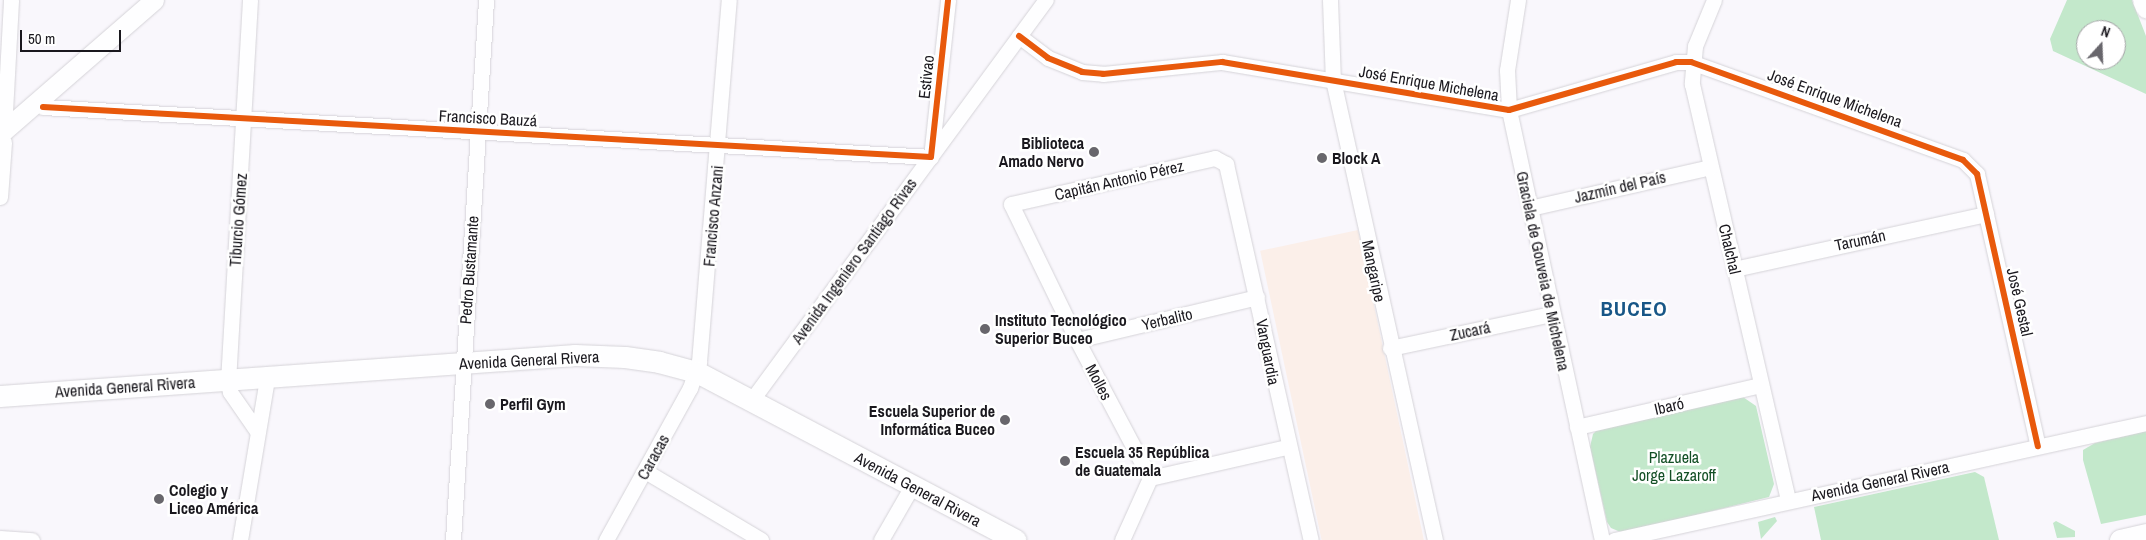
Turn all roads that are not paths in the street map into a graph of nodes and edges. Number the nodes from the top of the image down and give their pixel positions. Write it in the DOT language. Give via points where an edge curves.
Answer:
graph roads {
  1 [pos="11,0"];
  2 [pos="154,0"];
  3 [pos="250,0"];
  4 [pos="486,0"];
  5 [pos="729,0"];
  6 [pos="948,0"];
  7 [pos="1046,0"];
  8 [pos="1330,0"];
  9 [pos="1518,0"];
  10 [pos="1714,0"];
  11 [pos="2143,0"];
  12 [pos="2146,7"];
  13 [pos="1019,36"];
  14 [pos="1691,62"];
  15 [pos="1332,80"];
  16 [pos="3,104"];
  17 [pos="36,107"];
  18 [pos="1509,110"];
  19 [pos="244,118"];
  20 [pos="478,132"];
  21 [pos="2,138"];
  22 [pos="719,144"];
  23 [pos="932,157"];
  24 [pos="1226,164"];
  25 [pos="1972,166"];
  26 [pos="1710,167"];
  27 [pos="0,197"];
  28 [pos="1011,204"];
  29 [pos="1530,208"];
  30 [pos="1986,214"];
  31 [pos="1734,269"];
  32 [pos="1257,298"];
  33 [pos="1551,314"];
  34 [pos="1077,340"];
  35 [pos="1390,348"];
  36 [pos="463,363"];
  37 [pos="697,372"];
  38 [pos="267,378"];
  39 [pos="228,380"];
  40 [pos="1760,385"];
  41 [pos="0,396"];
  42 [pos="751,401"];
  43 [pos="2146,423"];
  44 [pos="1577,427"];
  45 [pos="256,431"];
  46 [pos="2038,446"];
  47 [pos="1287,447"];
  48 [pos="645,472"];
  49 [pos="1150,478"];
  50 [pos="912,486"];
  51 [pos="1788,501"];
  52 [pos="2146,534"];
  53 [pos="0,538"];
  54 [pos="32,540"];
  55 [pos="240,540"];
  56 [pos="453,540"];
  57 [pos="606,540"];
  58 [pos="761,540"];
  59 [pos="881,540"];
  60 [pos="1015,540"];
  61 [pos="1122,540"];
  62 [pos="1310,540"];
  63 [pos="1435,540"];
  64 [pos="1602,540"];
  65 [pos="1614,540"];
  66 [pos="2120,540"];
  1 -- 16 [label="street"];
  2 -- 17 [label="street" via="82,64 80,71"];
  3 -- 19 [label="street, Tiburcio Gómez"];
  4 -- 20 [label="street, Pedro Bustamante"];
  5 -- 22 [label="street, Francisco Anzani"];
  6 -- 23 [label="street, Estivao"];
  7 -- 13 [label="street, Avenida Ingeniero Santiago Rivas"];
  8 -- 15 [label="street, Mangaripe"];
  9 -- 18 [label="street, Graciela de Gouveia de Michelena" via="1508,60"];
  10 -- 14 [label="street, Chalchal"];
  11 -- 12 [label="main road"];
  13 -- 15 [label="street, José Enrique Michelena" via="1058,64 1094,74 1222,62"];
  13 -- 23 [label="street, Avenida Ingeniero Santiago Rivas"];
  14 -- 18 [label="street, José Enrique Michelena" via="1676,62"];
  14 -- 25 [label="street, José Enrique Michelena" via="1880,128"];
  14 -- 26 [label="street, Chalchal" via="1692,84"];
  15 -- 18 [label="street, José Enrique Michelena"];
  15 -- 35 [label="street, Mangaripe"];
  16 -- 17 [label="street, Francisco Bauzá"];
  16 -- 21 [label="street"];
  17 -- 19 [label="street, Francisco Bauzá"];
  17 -- 21 [label="street"];
  18 -- 29 [label="street, Graciela de Gouveia de Michelena"];
  19 -- 20 [label="street, Francisco Bauzá"];
  19 -- 39 [label="street, Tiburcio Gómez"];
  20 -- 22 [label="street, Francisco Bauzá"];
  20 -- 36 [label="street, Pedro Bustamante"];
  21 -- 27 [label="street"];
  22 -- 23 [label="street, Francisco Bauzá"];
  22 -- 37 [label="street, Francisco Anzani"];
  23 -- 42 [label="street, Avenida Ingeniero Santiago Rivas"];
  24 -- 28 [label="street, Capitán Antonio Pérez" via="1215,158"];
  24 -- 32 [label="street, Vanguardia"];
  25 -- 30 [label="street, José Gestal" via="1977,174"];
  26 -- 29 [label="street, Jazmín del País"];
  26 -- 31 [label="street, Chalchal"];
  28 -- 34 [label="street, Molles"];
  29 -- 33 [label="street, Graciela de Gouveia de Michelena"];
  30 -- 31 [label="street, Tarumán"];
  30 -- 46 [label="street, José Gestal"];
  31 -- 40 [label="street, Chalchal"];
  32 -- 34 [label="street, Yerbalito"];
  32 -- 47 [label="street, Vanguardia"];
  33 -- 35 [label="street, Zucará"];
  33 -- 44 [label="street, Graciela de Gouveia de Michelena"];
  34 -- 49 [label="street, Molles"];
  35 -- 63 [label="street, Mangaripe"];
  36 -- 37 [label="main road, Avenida General Rivera" via="575,355 625,357"];
  36 -- 38 [label="main road, Avenida General Rivera"];
  36 -- 56 [label="street, Pedro Bustamante"];
  37 -- 42 [label="main road, Avenida General Rivera"];
  37 -- 48 [label="street, Caracas"];
  38 -- 39 [label="main road, Avenida General Rivera"];
  38 -- 45 [label="street"];
  39 -- 41 [label="main road, Avenida General Rivera"];
  39 -- 45 [label="street, Tiburcio Gómez" via="230,392"];
  40 -- 44 [label="street, Ibaró"];
  40 -- 51 [label="street, Chalchal"];
  42 -- 50 [label="main road, Avenida General Rivera"];
  43 -- 46 [label="street, Avenida General Rivera"];
  44 -- 64 [label="street, Graciela de Gouveia de Michelena"];
  45 -- 55 [label="street"];
  46 -- 51 [label="street, Avenida General Rivera"];
  47 -- 49 [label="street"];
  47 -- 62 [label="street, Vanguardia"];
  48 -- 57 [label="street, Caracas"];
  48 -- 58 [label="street"];
  49 -- 61 [label="street"];
  50 -- 59 [label="street"];
  50 -- 60 [label="main road, Avenida General Rivera"];
  51 -- 65 [label="street, Avenida General Rivera"];
  52 -- 66 [label="main road"];
  53 -- 54 [label="street"];
}
